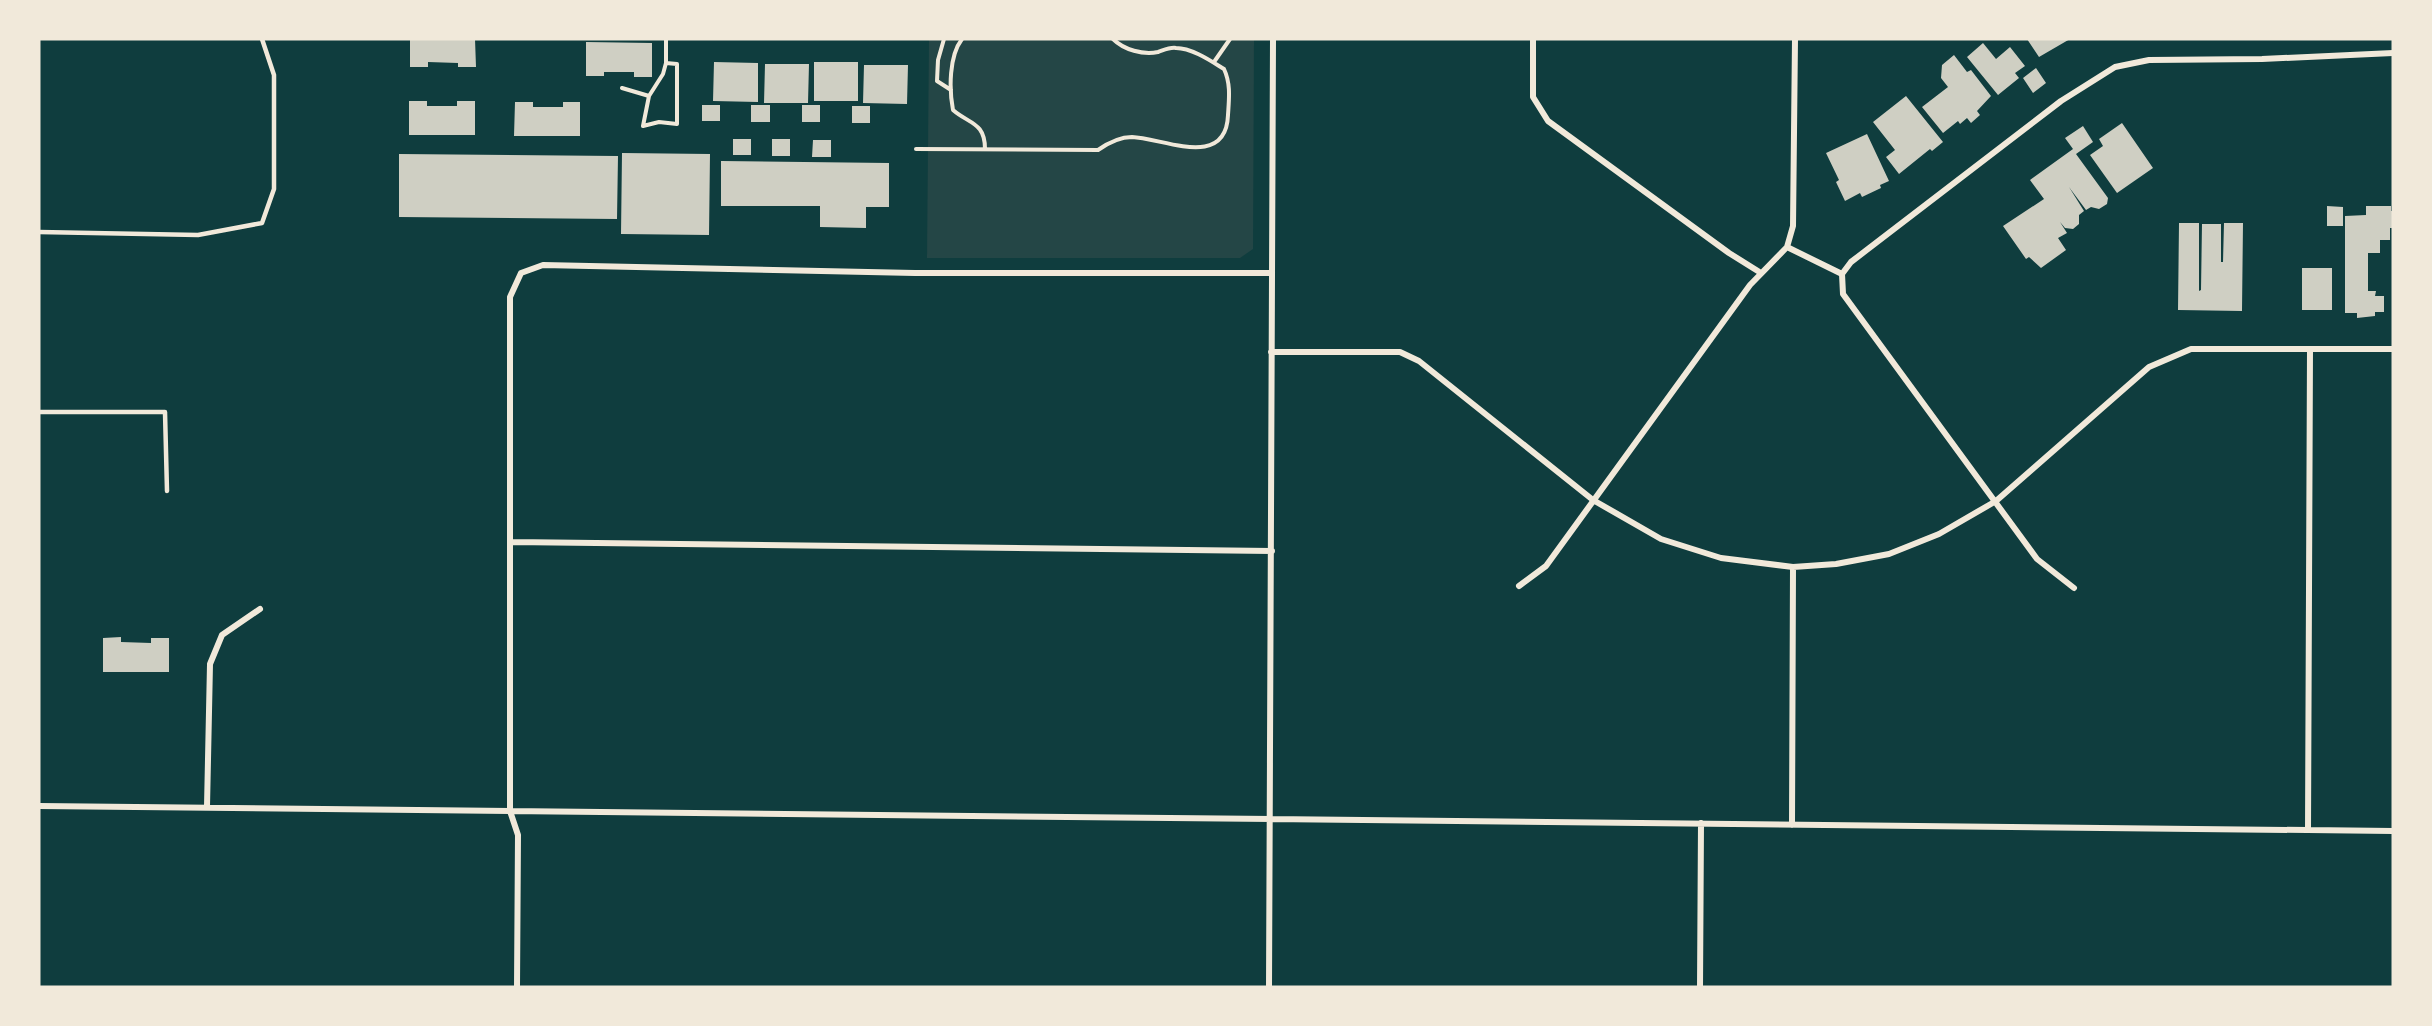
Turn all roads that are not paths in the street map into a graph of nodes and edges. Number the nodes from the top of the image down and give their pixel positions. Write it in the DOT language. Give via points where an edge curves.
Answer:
graph roads {
  1 [pos="262,39"];
  2 [pos="1273,39"];
  3 [pos="1533,39"];
  4 [pos="1795,39"];
  5 [pos="2393,53"];
  6 [pos="39,232"];
  7 [pos="1787,247"];
  8 [pos="1271,273"];
  9 [pos="1761,273"];
  10 [pos="1842,274"];
  11 [pos="2310,349"];
  12 [pos="2393,349"];
  13 [pos="1271,352"];
  14 [pos="39,412"];
  15 [pos="167,490"];
  16 [pos="1593,500"];
  17 [pos="1996,501"];
  18 [pos="512,542"];
  19 [pos="1272,551"];
  20 [pos="1793,567"];
  21 [pos="1519,586"];
  22 [pos="2074,588"];
  23 [pos="260,609"];
  24 [pos="39,806"];
  25 [pos="207,807"];
  26 [pos="510,811"];
  27 [pos="1271,819"];
  28 [pos="1701,824"];
  29 [pos="1792,825"];
  30 [pos="2308,830"];
  31 [pos="2393,831"];
  32 [pos="517,987"];
  33 [pos="1269,987"];
  34 [pos="1700,987"];
  1 -- 6 [label="lane" via="274,75 274,189 262,223 198,235"];
  2 -- 8 [label="street"];
  3 -- 9 [label="street" via="1533,96 1548,121"];
  4 -- 7 [label="street" via="1793,226"];
  5 -- 10 [label="street" via="2149,60 2115,67 2061,101 1851,262"];
  7 -- 9 [label="street"];
  7 -- 10 [label="street"];
  8 -- 13 [label="street"];
  8 -- 18 [label="street" via="915,273 543,266 520,273 510,297"];
  9 -- 16 [label="street"];
  10 -- 17 [label="street" via="1843,294"];
  11 -- 12 [label="street"];
  11 -- 17 [label="street" via="2191,349 2149,367"];
  11 -- 30 [label="street"];
  13 -- 16 [label="street" via="1400,352 1419,361"];
  13 -- 19 [label="street"];
  14 -- 15 [label="lane" via="165,412"];
  16 -- 20 [label="street" via="1661,539 1721,558"];
  16 -- 21 [label="street" via="1546,566"];
  17 -- 20 [label="street" via="1939,534 1889,554"];
  17 -- 22 [label="street" via="2037,559"];
  18 -- 19 [label="street"];
  18 -- 26 [label="street"];
  19 -- 27 [label="street"];
  20 -- 29 [label="street"];
  23 -- 25 [label="street" via="222,635 210,664"];
  24 -- 25 [label="street"];
  25 -- 26 [label="street"];
  26 -- 27 [label="street"];
  26 -- 32 [label="street" via="518,835"];
  27 -- 28 [label="street"];
  27 -- 33 [label="street"];
  28 -- 29 [label="street"];
  28 -- 34 [label="street"];
  29 -- 30 [label="street"];
  30 -- 31 [label="street"];
}
